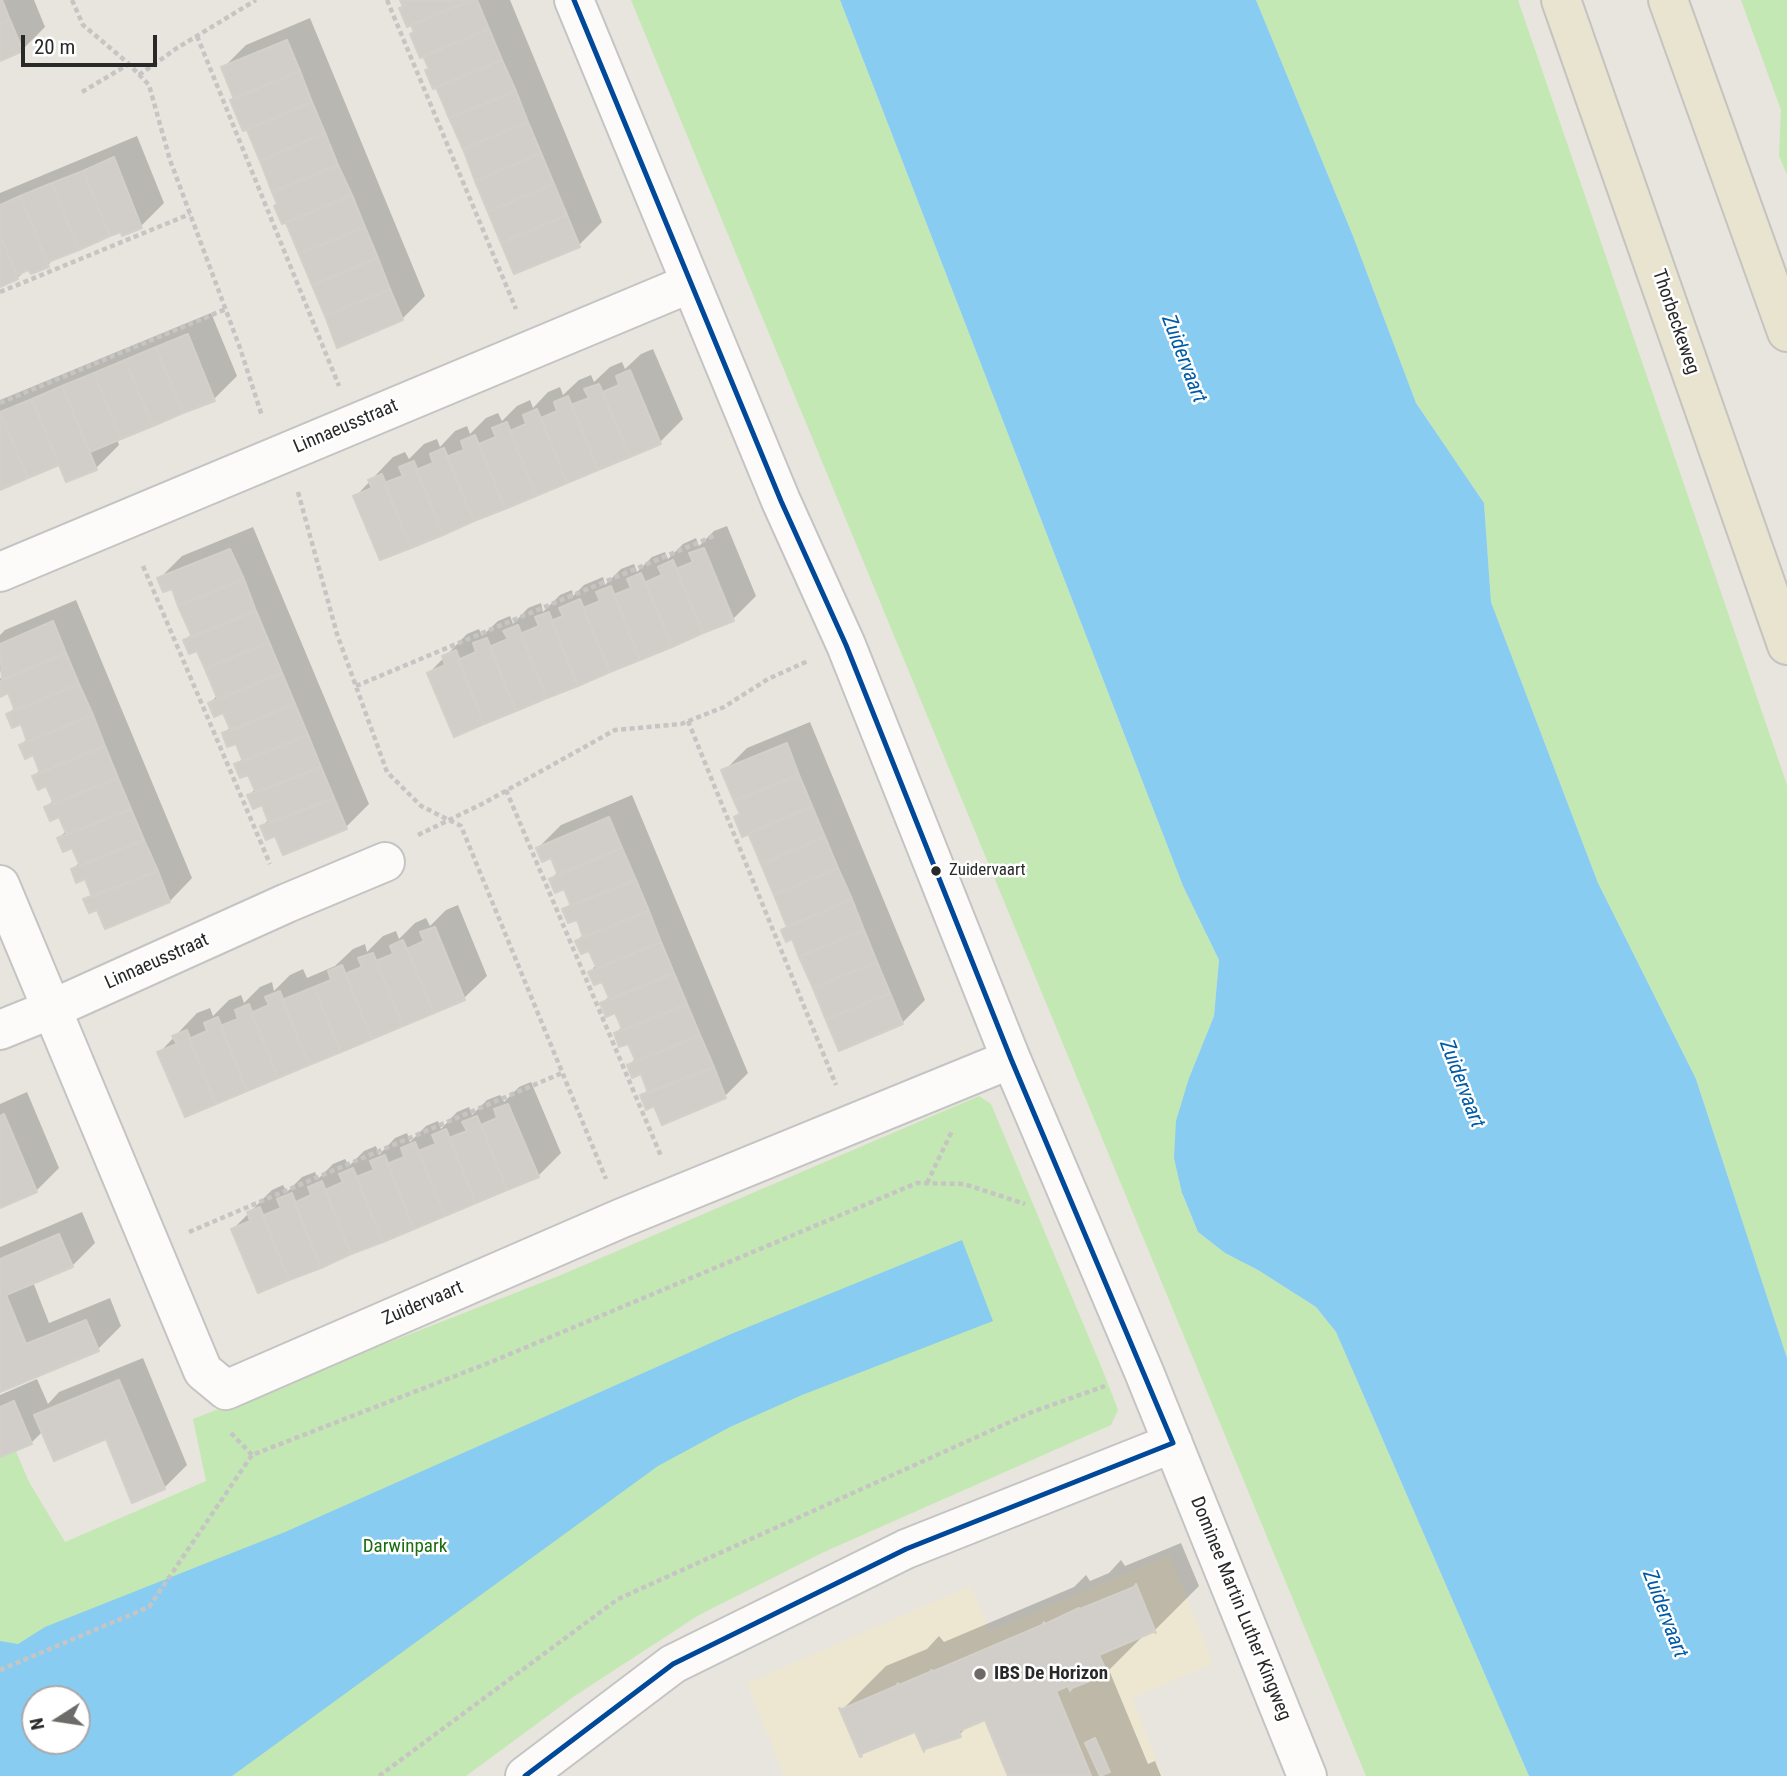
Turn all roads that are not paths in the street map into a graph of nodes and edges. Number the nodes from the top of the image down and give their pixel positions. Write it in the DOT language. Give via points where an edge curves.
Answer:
graph roads {
  1 [pos="574,0"];
  2 [pos="1561,0"];
  3 [pos="1668,0"];
  4 [pos="1758,251"];
  5 [pos="1787,281"];
  6 [pos="691,283"];
  7 [pos="1787,332"];
  8 [pos="0,572"];
  9 [pos="1787,645"];
  10 [pos="385,862"];
  11 [pos="0,885"];
  12 [pos="52,1009"];
  13 [pos="0,1030"];
  14 [pos="1011,1059"];
  15 [pos="1173,1443"];
  16 [pos="526,1776"];
  17 [pos="1307,1776"];
  1 -- 6 [label="street"];
  2 -- 9 [label="main road, Thorbeckeweg"];
  3 -- 4 [label="main road"];
  4 -- 5 [label="main road"];
  4 -- 7 [label="main road"];
  6 -- 8 [label="street, Linnaeusstraat"];
  6 -- 14 [label="street" via="846,645"];
  10 -- 12 [label="street, Linnaeusstraat"];
  11 -- 12 [label="street"];
  12 -- 13 [label="street, Linnaeusstraat"];
  12 -- 14 [label="street, Zuidervaart" via="203,1371 226,1390 622,1218"];
  14 -- 15 [label="street"];
  15 -- 16 [label="street" via="906,1549 673,1664"];
  15 -- 17 [label="street, Dominee Martin Luther Kingweg"];
}
